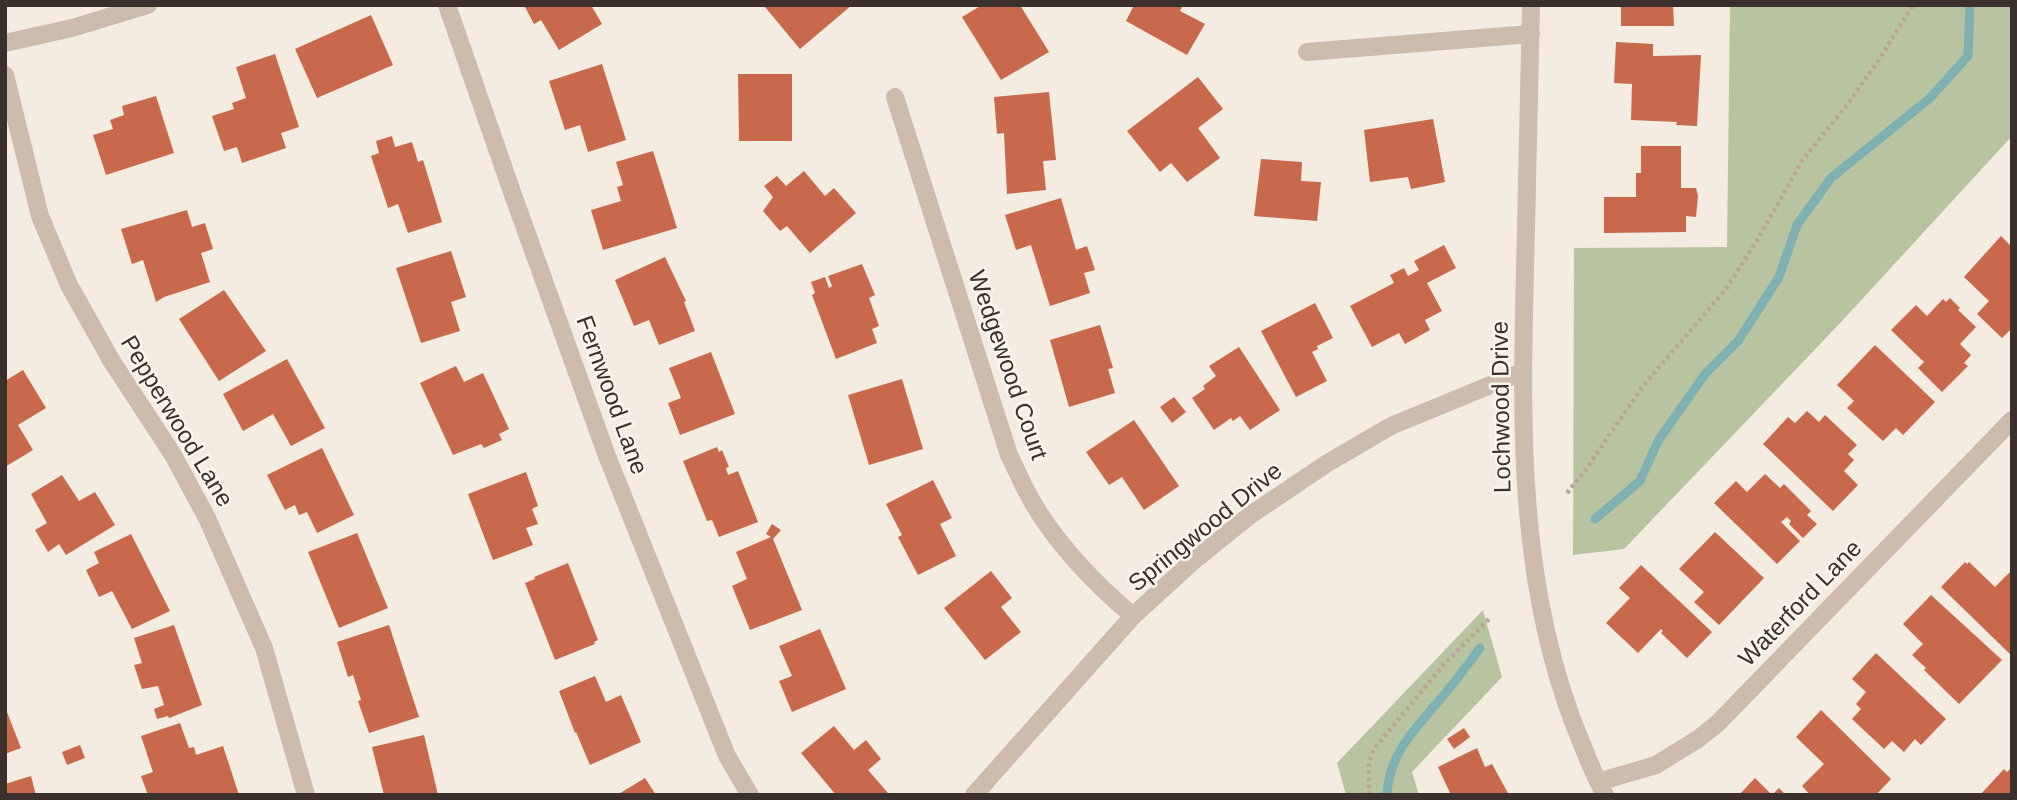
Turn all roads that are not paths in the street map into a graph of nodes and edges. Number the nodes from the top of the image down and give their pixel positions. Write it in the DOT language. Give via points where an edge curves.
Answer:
graph roads {
  1 [pos="148,5"];
  2 [pos="447,5"];
  3 [pos="1531,5"];
  4 [pos="1531,34"];
  5 [pos="5,43"];
  6 [pos="1307,52"];
  7 [pos="5,75"];
  8 [pos="895,97"];
  9 [pos="1522,372"];
  10 [pos="2012,420"];
  11 [pos="1132,616"];
  12 [pos="1601,789"];
  13 [pos="306,795"];
  14 [pos="750,795"];
  15 [pos="974,795"];
  1 -- 5 [label="street"];
  2 -- 14 [label="street, Fernwood Lane" via="607,456 727,756"];
  3 -- 4 [label="street, Lochwood Drive"];
  4 -- 6 [label="street"];
  4 -- 9 [label="street, Lochwood Drive"];
  7 -- 13 [label="street, Pepperwood Lane" via="40,216 69,285 207,518 264,648"];
  8 -- 11 [label="street, Wedgewood Court" via="1009,455 1032,502 1063,548"];
  9 -- 11 [label="street, Springwood Drive" via="1391,426 1326,464 1239,524"];
  9 -- 12 [label="street, Lochwood Drive" via="1531,557 1544,631 1565,702"];
  10 -- 12 [label="street, Waterford Lane" via="1718,723 1656,765"];
  11 -- 15 [label="street, Springwood Drive"];
}
